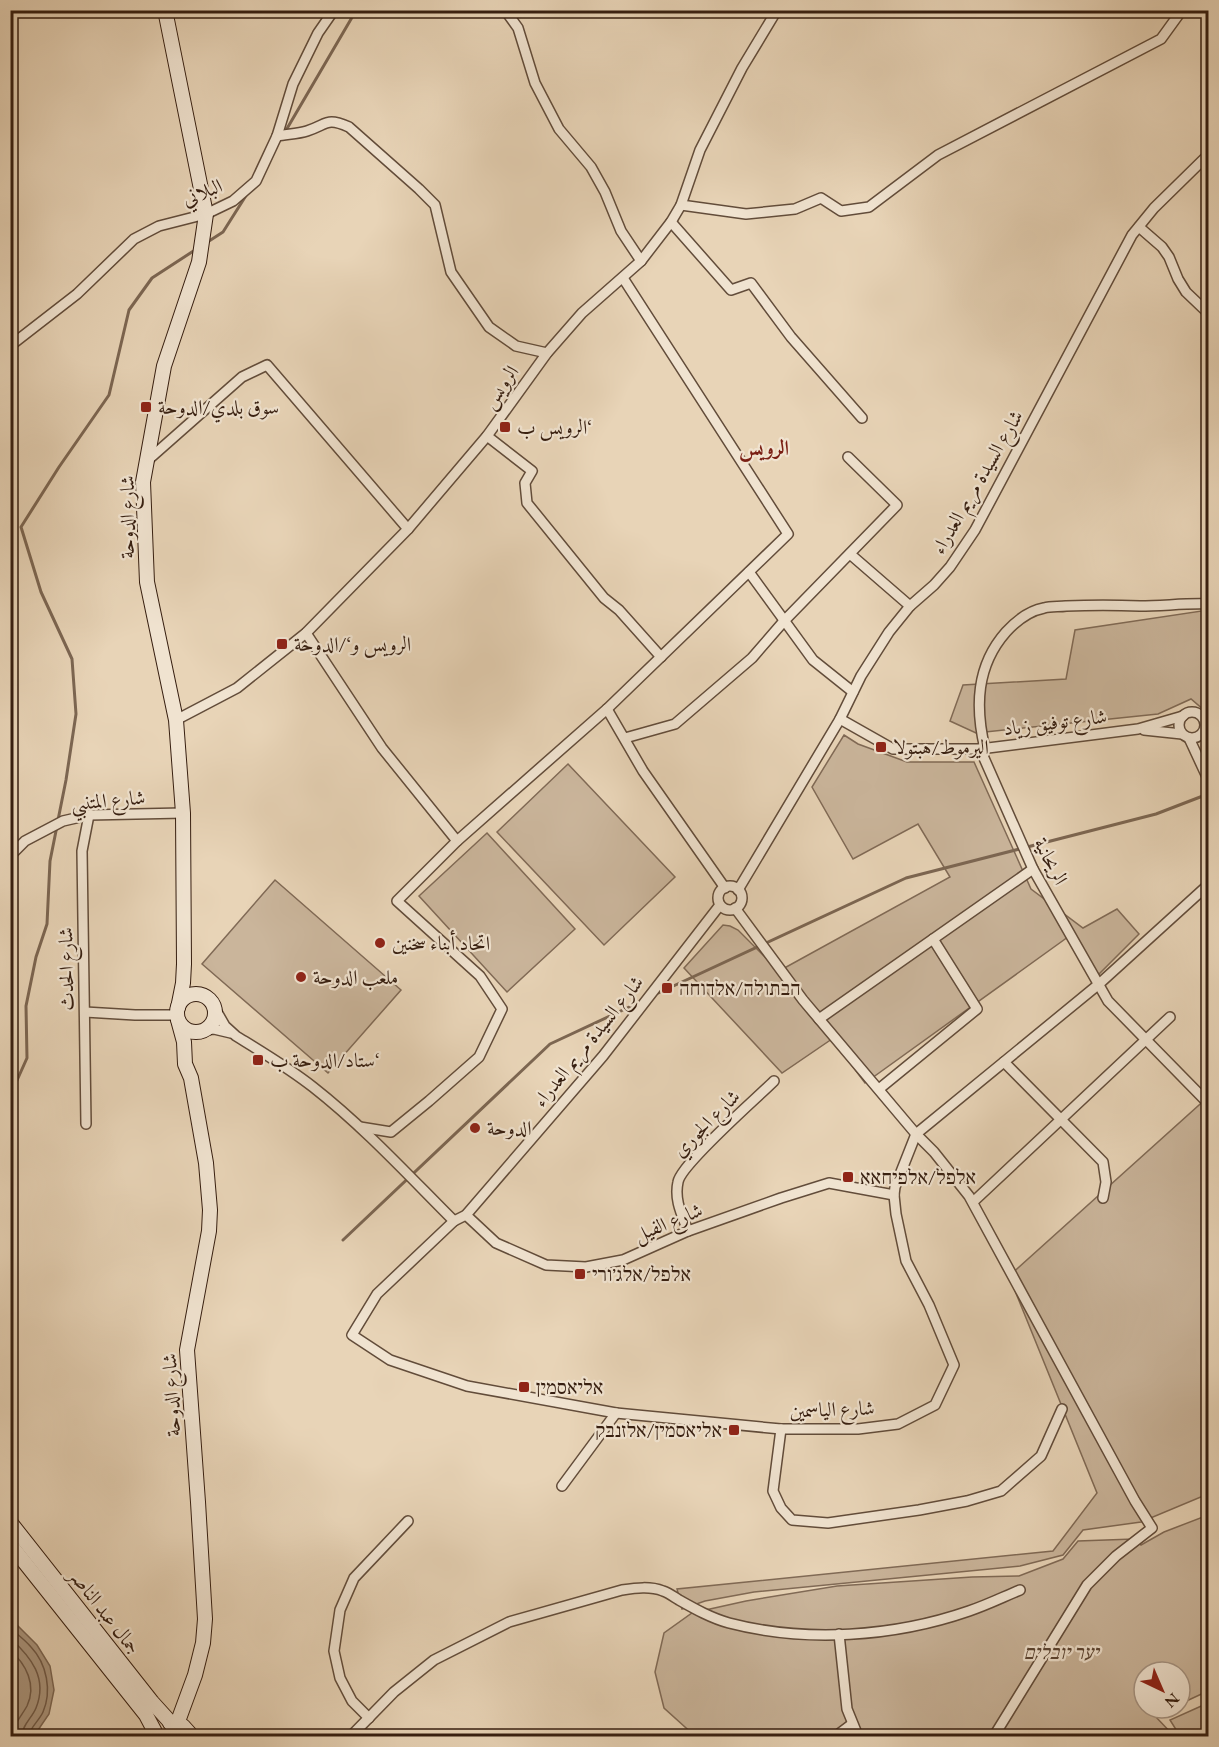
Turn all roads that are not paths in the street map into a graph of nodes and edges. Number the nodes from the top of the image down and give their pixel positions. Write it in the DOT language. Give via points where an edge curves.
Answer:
graph roads {
  1 [pos="165,10"];
  2 [pos="334,10"];
  3 [pos="505,10"];
  4 [pos="777,10"];
  5 [pos="1182,10"];
  6 [pos="277,136"];
  7 [pos="1209,155"];
  8 [pos="681,205"];
  9 [pos="206,214"];
  10 [pos="671,222"];
  11 [pos="1139,227"];
  12 [pos="641,261"];
  13 [pos="623,278"];
  14 [pos="1209,313"];
  15 [pos="10,346"];
  16 [pos="547,353"];
  17 [pos="862,418"];
  18 [pos="487,436"];
  19 [pos="848,458"];
  20 [pos="148,460"];
  21 [pos="408,529"];
  22 [pos="850,554"];
  23 [pos="749,572"];
  24 [pos="1209,604"];
  25 [pos="910,606"];
  26 [pos="784,621"];
  27 [pos="306,633"];
  28 [pos="661,657"];
  29 [pos="853,692"];
  30 [pos="607,709"];
  31 [pos="1197,713"];
  32 [pos="1209,715"];
  33 [pos="1184,716"];
  34 [pos="840,719"];
  35 [pos="176,720"];
  36 [pos="1138,729"];
  37 [pos="1205,731"];
  38 [pos="1186,736"];
  39 [pos="625,738"];
  40 [pos="982,749"];
  41 [pos="1209,779"];
  42 [pos="183,813"];
  43 [pos="89,815"];
  44 [pos="457,841"];
  45 [pos="10,856"];
  46 [pos="1033,869"];
  47 [pos="1209,885"];
  48 [pos="725,888"];
  49 [pos="738,890"];
  50 [pos="720,905"];
  51 [pos="735,908"];
  52 [pos="933,939"];
  53 [pos="184,960"];
  54 [pos="1099,984"];
  55 [pos="211,1002"];
  56 [pos="85,1012"];
  57 [pos="178,1014"];
  58 [pos="1170,1017"];
  59 [pos="819,1019"];
  60 [pos="200,1031"];
  61 [pos="236,1036"];
  62 [pos="1146,1040"];
  63 [pos="1004,1062"];
  64 [pos="185,1064"];
  65 [pos="774,1082"];
  66 [pos="879,1089"];
  67 [pos="1204,1099"];
  68 [pos="1062,1119"];
  69 [pos="86,1124"];
  70 [pos="360,1127"];
  71 [pos="916,1134"];
  72 [pos="894,1195"];
  73 [pos="1103,1198"];
  74 [pos="973,1203"];
  75 [pos="466,1215"];
  76 [pos="454,1221"];
  77 [pos="688,1231"];
  78 [pos="1062,1409"];
  79 [pos="616,1413"];
  80 [pos="781,1429"];
  81 [pos="562,1486"];
  82 [pos="408,1521"];
  83 [pos="10,1522"];
  84 [pos="10,1544"];
  85 [pos="1020,1590"];
  86 [pos="839,1634"];
  87 [pos="369,1718"];
  88 [pos="174,1723"];
  89 [pos="852,1724"];
  90 [pos="154,1734"];
  91 [pos="192,1737"];
  92 [pos="351,1737"];
  93 [pos="836,1737"];
  94 [pos="858,1737"];
  95 [pos="994,1737"];
  1 -- 9 [label="street, شارع الدوحة"];
  2 -- 6 [label="street, البلاني" via="293,84"];
  3 -- 12 [label="street" via="518,28 536,83 559,129 591,167 621,231"];
  4 -- 8 [label="street, الرويس" via="700,150"];
  5 -- 8 [label="street" via="1161,39 938,155 869,207 841,211 821,198 795,209 746,214"];
  6 -- 9 [label="street, البلاني" via="256,182 233,201"];
  6 -- 16 [label="street" via="305,132 324,123 349,127 435,205 451,272 489,327 516,346"];
  7 -- 11 [label="street, شارع السيدة مريم العدراء"];
  8 -- 10 [label="street, الرويس"];
  9 -- 15 [label="street, البلاني" via="159,226 134,239 77,294"];
  9 -- 20 [label="street, شارع الدوحة" via="199,262 164,366"];
  10 -- 12 [label="street, الرويس"];
  10 -- 17 [label="street" via="731,290 751,283 791,337"];
  11 -- 14 [label="street" via="1162,247 1186,292"];
  11 -- 25 [label="street, شارع السيدة مريم العدراء" via="975,530 950,567"];
  12 -- 13 [label="street, الرويس"];
  13 -- 16 [label="street, الرويس" via="582,313"];
  13 -- 23 [label="street" via="788,534"];
  16 -- 18 [label="street, الرويس"];
  18 -- 21 [label="street, الرويس"];
  18 -- 28 [label="street" via="532,471 525,483 527,503 604,598"];
  19 -- 22 [label="street" via="897,505"];
  20 -- 21 [label="street" via="242,377 267,365"];
  20 -- 35 [label="street, شارع الدوحة" via="142,482 147,582"];
  21 -- 27 [label="street, الرويس"];
  22 -- 25 [label="street"];
  22 -- 26 [label="street"];
  23 -- 26 [label="street"];
  23 -- 28 [label="street"];
  24 -- 40 [label="street, الريحانية" via="1044,608 1015,622 987,659 981,678"];
  25 -- 29 [label="street, شارع السيدة مريم العدراء" via="889,632"];
  26 -- 29 [label="street" via="813,660"];
  26 -- 39 [label="street" via="752,658 675,723"];
  27 -- 35 [label="street, الرويس" via="237,688"];
  27 -- 44 [label="street" via="382,748"];
  28 -- 30 [label="street"];
  29 -- 34 [label="street, شارع السيدة مريم العدراء"];
  30 -- 39 [label="street"];
  30 -- 44 [label="street"];
  31 -- 32 [label="street"];
  31 -- 33 [label="street"];
  31 -- 37 [label="street"];
  33 -- 36 [label="street"];
  33 -- 38 [label="street" via="1179,727"];
  34 -- 40 [label="street, شارع توفيق زياد" via="893,749"];
  34 -- 49 [label="street, شارع السيدة مريم العدراء"];
  35 -- 42 [label="street, شارع الدوحة"];
  36 -- 38 [label="street"];
  36 -- 40 [label="street, شارع توفيق زياد"];
  37 -- 38 [label="street" via="1197,737"];
  38 -- 41 [label="street"];
  39 -- 48 [label="street" via="643,771"];
  40 -- 46 [label="street, الريحانية"];
  42 -- 43 [label="street, شارع المتنبي"];
  42 -- 53 [label="street, شارع الدوحة"];
  43 -- 45 [label="street, شارع المتنبي" via="63,821 25,841"];
  43 -- 56 [label="street, شارع الحدث" via="82,851"];
  44 -- 70 [label="street" via="397,901 480,976 502,1010 479,1057 429,1101 391,1132"];
  46 -- 52 [label="street"];
  46 -- 54 [label="street, الريحانية"];
  47 -- 54 [label="street"];
  48 -- 49 [label="street"];
  48 -- 50 [label="street" via="718,897"];
  49 -- 51 [label="street" via="741,900"];
  50 -- 51 [label="street"];
  50 -- 75 [label="street, شارع السيدة مريم العدراء" via="603,1056"];
  51 -- 59 [label="street"];
  52 -- 59 [label="street"];
  52 -- 66 [label="street" via="977,1009"];
  53 -- 55 [label="street, شارع الدوحة" via="192,980"];
  53 -- 57 [label="street, شارع الدوحة"];
  54 -- 62 [label="street, الريحانية" via="1108,1001"];
  54 -- 63 [label="street"];
  55 -- 57 [label="street" via="204,996 191,995 185,998"];
  55 -- 60 [label="street" via="215,1010 213,1022"];
  55 -- 61 [label="street"];
  56 -- 57 [label="street"];
  56 -- 69 [label="street, شارع الحدث"];
  57 -- 60 [label="street" via="185,1028"];
  57 -- 64 [label="street, شارع الدوحة"];
  58 -- 62 [label="street"];
  59 -- 66 [label="street"];
  60 -- 61 [label="street"];
  60 -- 64 [label="street" via="191,1040"];
  61 -- 70 [label="street" via="311,1086"];
  62 -- 67 [label="street, الريحانية"];
  62 -- 68 [label="street"];
  63 -- 68 [label="street"];
  63 -- 71 [label="street"];
  64 -- 88 [label="street, شارع الدوحة" via="206,1163 210,1210 187,1350 205,1619 195,1675"];
  65 -- 77 [label="street, شارع الجوري" via="711,1140 678,1179 676,1199"];
  66 -- 71 [label="street"];
  68 -- 73 [label="street" via="1104,1162"];
  68 -- 74 [label="street"];
  70 -- 76 [label="street"];
  71 -- 72 [label="street, شارع الياسمين"];
  71 -- 74 [label="street"];
  72 -- 77 [label="street, شارع الفيل" via="829,1183"];
  72 -- 80 [label="street, شارع الياسمين" via="906,1261 954,1365 935,1405 898,1424 858,1429"];
  74 -- 95 [label="street" via="1152,1528 1087,1585"];
  75 -- 76 [label="street, شارع السيدة مريم العدراء"];
  75 -- 77 [label="street, شارع الفيل" via="496,1243 546,1265 586,1267 623,1260"];
  76 -- 79 [label="street, شارع الياسمين" via="377,1294 352,1335 390,1360 467,1386"];
  78 -- 80 [label="street" via="1041,1456 1000,1491 967,1502 828,1522 792,1520 781,1508 773,1491"];
  79 -- 80 [label="street, شارع الياسمين"];
  79 -- 81 [label="street"];
  82 -- 87 [label="street" via="354,1578 340,1610 334,1651 340,1678 352,1701"];
  83 -- 88 [label="street, جمال عبد الناصر" via="152,1702"];
  84 -- 90 [label="street, جمال عبد الناصر" via="146,1715"];
  85 -- 86 [label="street" via="923,1624"];
  86 -- 87 [label="street" via="761,1630 726,1623 664,1591 638,1587 509,1622 472,1640 434,1660"];
  86 -- 89 [label="street"];
  87 -- 92 [label="street"];
  88 -- 90 [label="street" via="160,1727"];
  88 -- 91 [label="street, جمال عبد الناصر" via="188,1730"];
  89 -- 93 [label="street"];
  89 -- 94 [label="street"];
}
